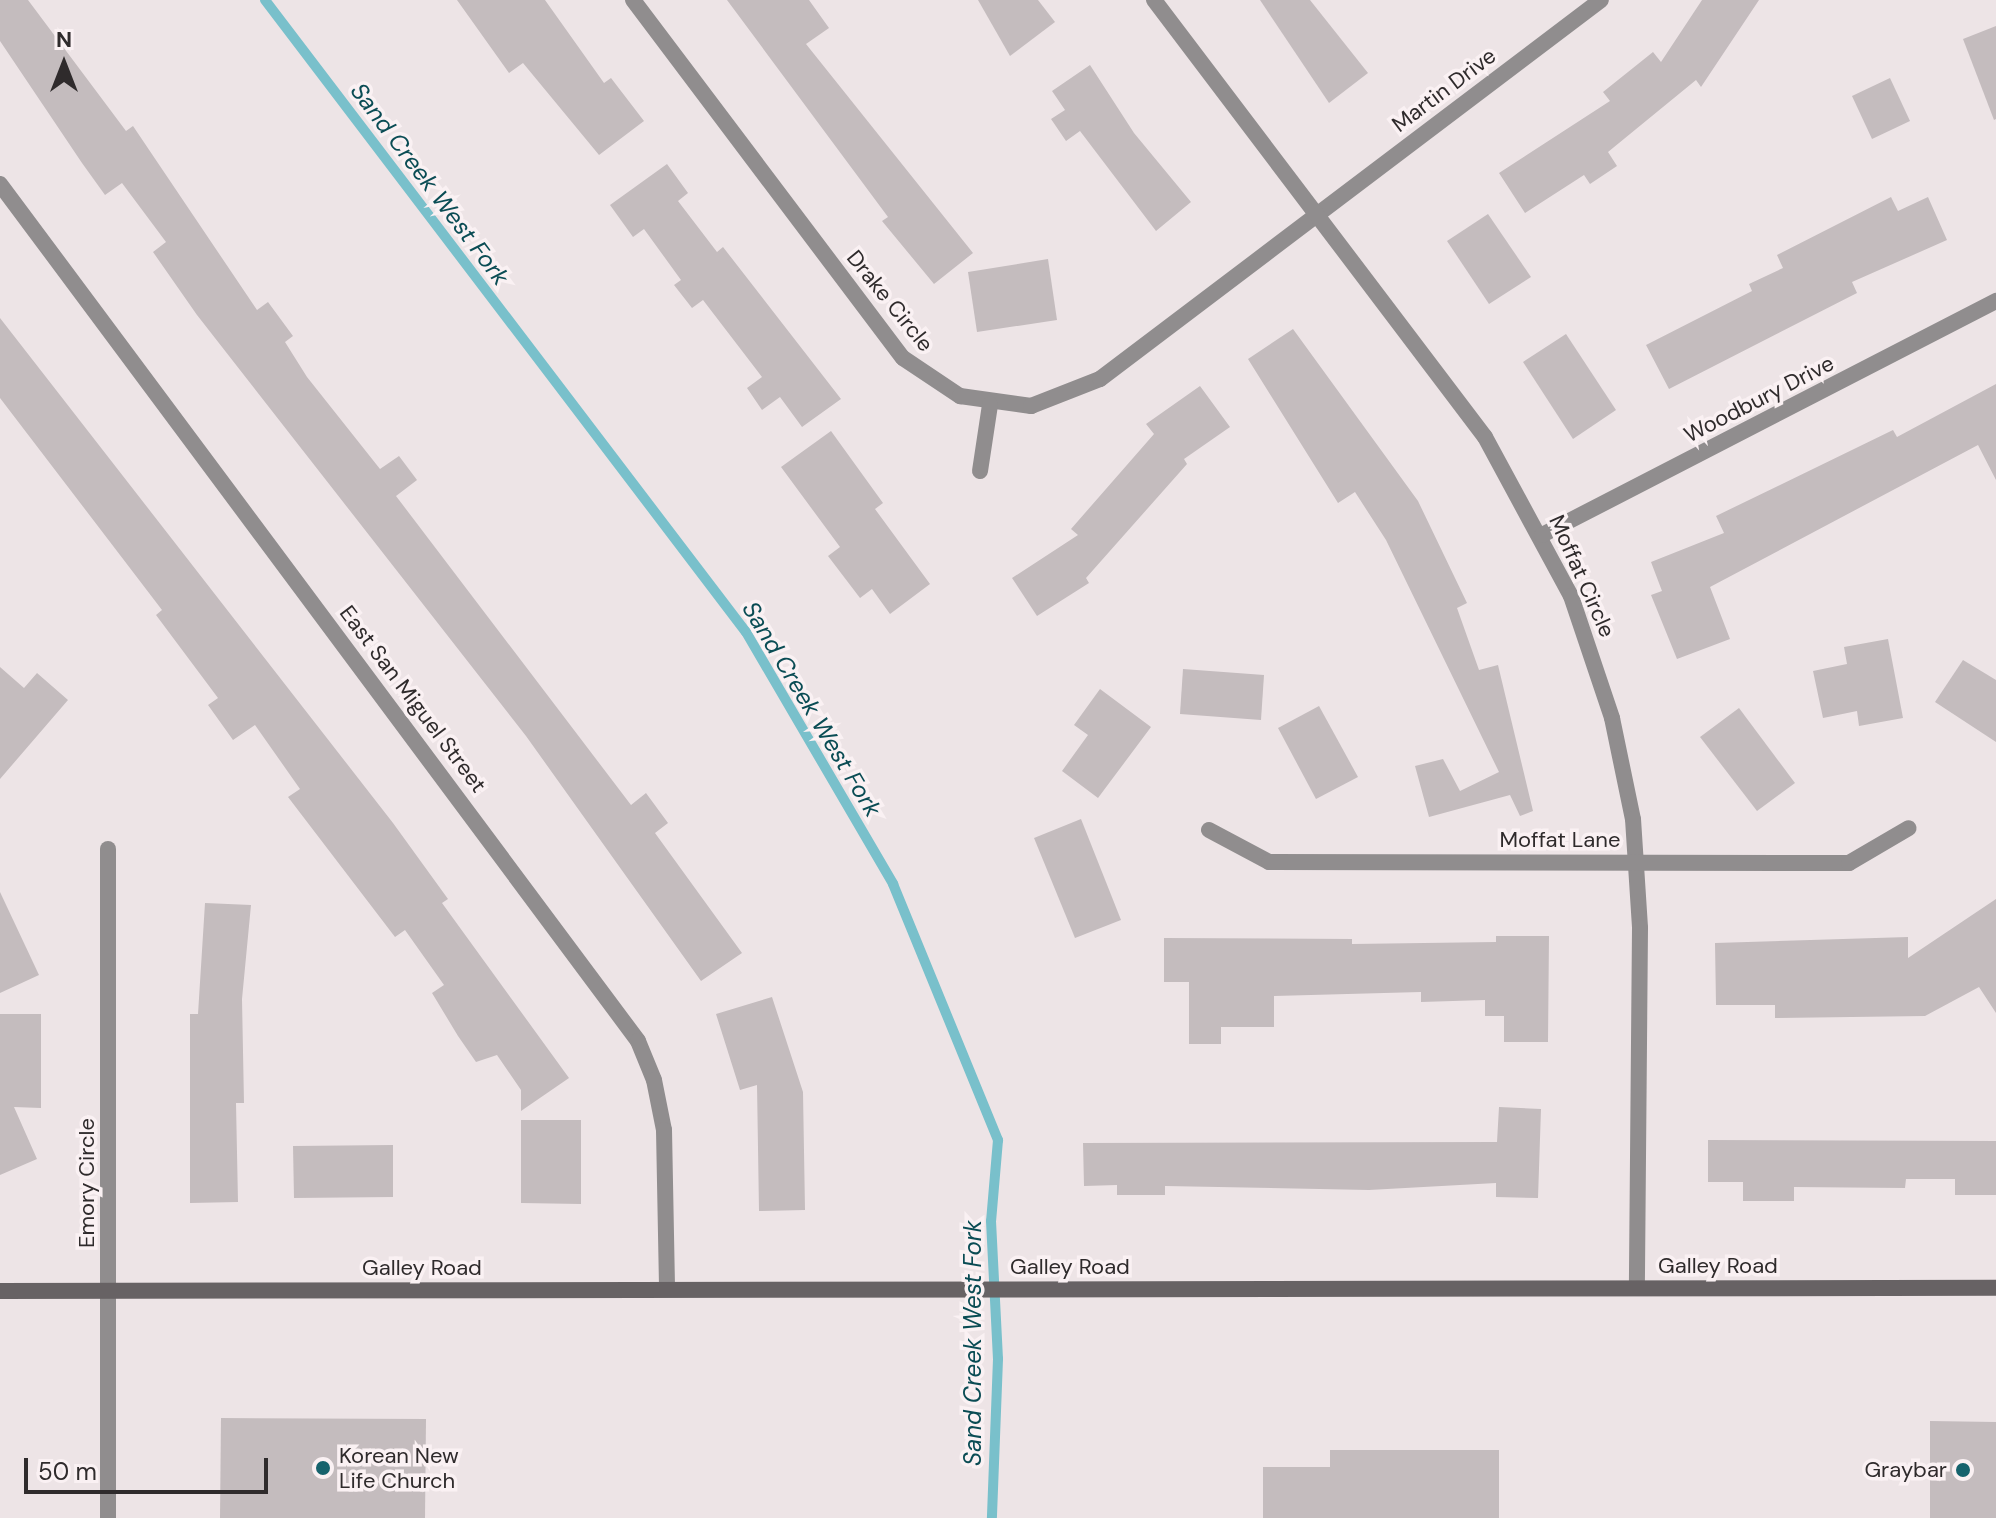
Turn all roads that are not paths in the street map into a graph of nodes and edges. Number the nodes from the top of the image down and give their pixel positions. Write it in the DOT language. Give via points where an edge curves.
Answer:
graph roads {
  1 [pos="633,0"];
  2 [pos="1154,0"];
  3 [pos="1601,0"];
  4 [pos="0,184"];
  5 [pos="1315,215"];
  6 [pos="1996,301"];
  7 [pos="990,405"];
  8 [pos="980,471"];
  9 [pos="1542,535"];
  10 [pos="1909,828"];
  11 [pos="1209,830"];
  12 [pos="108,849"];
  13 [pos="1635,862"];
  14 [pos="1637,1288"];
  15 [pos="1996,1288"];
  16 [pos="667,1289"];
  17 [pos="0,1291"];
  18 [pos="110,1291"];
  19 [pos="108,1518"];
  1 -- 7 [label="street, Drake Circle" via="903,358 931,382"];
  2 -- 5 [label="street, Moffat Circle"];
  3 -- 5 [label="street, Martin Drive"];
  4 -- 16 [label="street, East San Miguel Street" via="638,1041 664,1130"];
  5 -- 7 [label="street, Drake Circle" via="1100,379 1031,406"];
  5 -- 9 [label="street, Moffat Circle" via="1485,437"];
  6 -- 9 [label="street, Woodbury Drive"];
  7 -- 8 [label="street"];
  9 -- 13 [label="street, Moffat Circle" via="1571,596 1612,718"];
  10 -- 13 [label="street, Moffat Lane" via="1849,863"];
  11 -- 13 [label="street, Moffat Lane" via="1269,862"];
  12 -- 18 [label="street, Emory Circle"];
  13 -- 14 [label="street, Moffat Circle" via="1640,928"];
  14 -- 15 [label="main road, Galley Road"];
  14 -- 16 [label="main road, Galley Road"];
  16 -- 18 [label="main road, Galley Road"];
  17 -- 18 [label="main road, Galley Road"];
  18 -- 19 [label="street, Emory Circle"];
}
